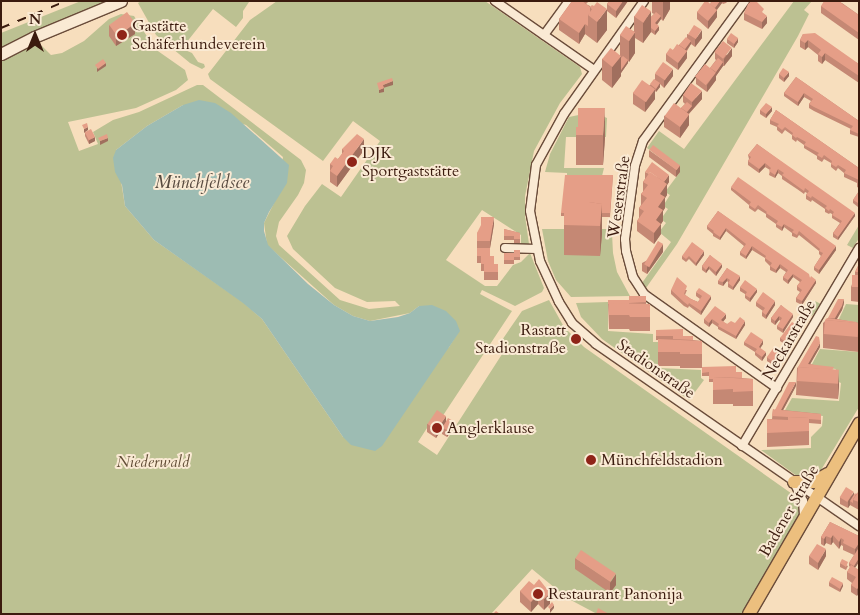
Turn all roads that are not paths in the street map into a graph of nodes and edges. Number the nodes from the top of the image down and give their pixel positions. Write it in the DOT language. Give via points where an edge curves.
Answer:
graph roads {
  1 [pos="121,1"];
  2 [pos="496,1"];
  3 [pos="569,1"];
  4 [pos="644,1"];
  5 [pos="745,1"];
  6 [pos="544,35"];
  7 [pos="1,54"];
  8 [pos="594,69"];
  9 [pos="505,248"];
  10 [pos="859,248"];
  11 [pos="536,249"];
  12 [pos="777,388"];
  13 [pos="859,424"];
  14 [pos="742,446"];
  15 [pos="830,473"];
  16 [pos="794,482"];
  17 [pos="815,497"];
  18 [pos="804,517"];
  19 [pos="859,526"];
  20 [pos="749,614"];
  1 -- 7 [label="street"];
  2 -- 6 [label="street"];
  3 -- 6 [label="street"];
  4 -- 8 [label="street, Stadionstraße"];
  5 -- 12 [label="street, Weserstraße" via="644,140 635,166 626,250 633,277 644,294"];
  6 -- 8 [label="street"];
  8 -- 11 [label="street, Stadionstraße" via="536,164 530,211"];
  9 -- 11 [label="street"];
  10 -- 12 [label="street, Neckarstraße"];
  11 -- 14 [label="street, Stadionstraße" via="559,302 578,329"];
  12 -- 14 [label="street, Neckarstraße"];
  13 -- 15 [label="main road, Badener Straße"];
  14 -- 16 [label="street, Stadionstraße"];
  15 -- 16 [label="main road" via="814,482"];
  15 -- 17 [label="main road, Badener Straße"];
  16 -- 17 [label="street, Stadionstraße"];
  16 -- 18 [label="street" via="803,501"];
  17 -- 18 [label="main road, Badener Straße"];
  17 -- 19 [label="street, Stadionstraße"];
  18 -- 20 [label="main road, Badener Straße"];
}
